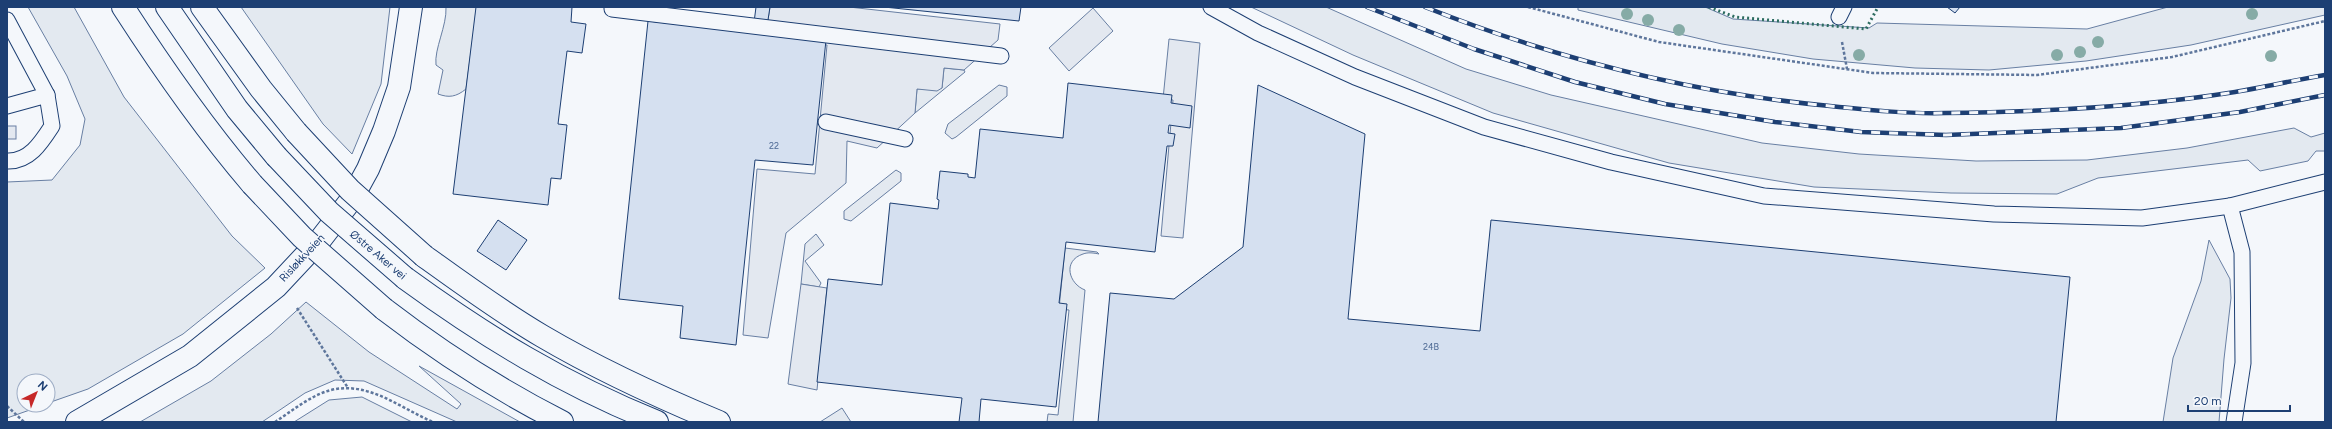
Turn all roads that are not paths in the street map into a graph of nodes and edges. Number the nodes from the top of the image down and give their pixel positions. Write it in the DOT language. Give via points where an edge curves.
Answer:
graph roads {
  1 [pos="123,7"];
  2 [pos="167,7"];
  3 [pos="202,7"];
  4 [pos="411,7"];
  5 [pos="1211,7"];
  6 [pos="612,9"];
  7 [pos="7,20"];
  8 [pos="1001,56"];
  9 [pos="47,95"];
  10 [pos="7,106"];
  11 [pos="826,122"];
  12 [pos="905,139"];
  13 [pos="7,161"];
  14 [pos="2325,182"];
  15 [pos="2230,206"];
  16 [pos="77,422"];
  17 [pos="562,422"];
  18 [pos="657,422"];
  19 [pos="719,422"];
  20 [pos="2234,422"];
  1 -- 17 [label="main road, bridge" via="208,132 302,237 384,309 425,340 520,401"];
  2 -- 18 [label="main road, Østre Aker vei, bridge" via="237,109 276,156 334,217 405,278 487,336 533,363 579,388"];
  3 -- 19 [label="main road, bridge" via="261,89 296,132 350,190 424,256 543,337 634,384"];
  4 -- 16 [label="main road, Risløkkveien" via="399,87 384,131 351,200 320,240 276,287 190,356"];
  5 -- 15 [label="lane" via="1258,33 1355,77 1484,127 1611,162 1764,196 1994,214 2142,218"];
  6 -- 8 [label="lane"];
  7 -- 9 [label="lane"];
  9 -- 10 [label="lane"];
  9 -- 13 [label="lane" via="52,126 37,150 14,162"];
  11 -- 12 [label="lane"];
  14 -- 15 [label="lane"];
  15 -- 20 [label="lane" via="2242,252 2242,363"];
}
